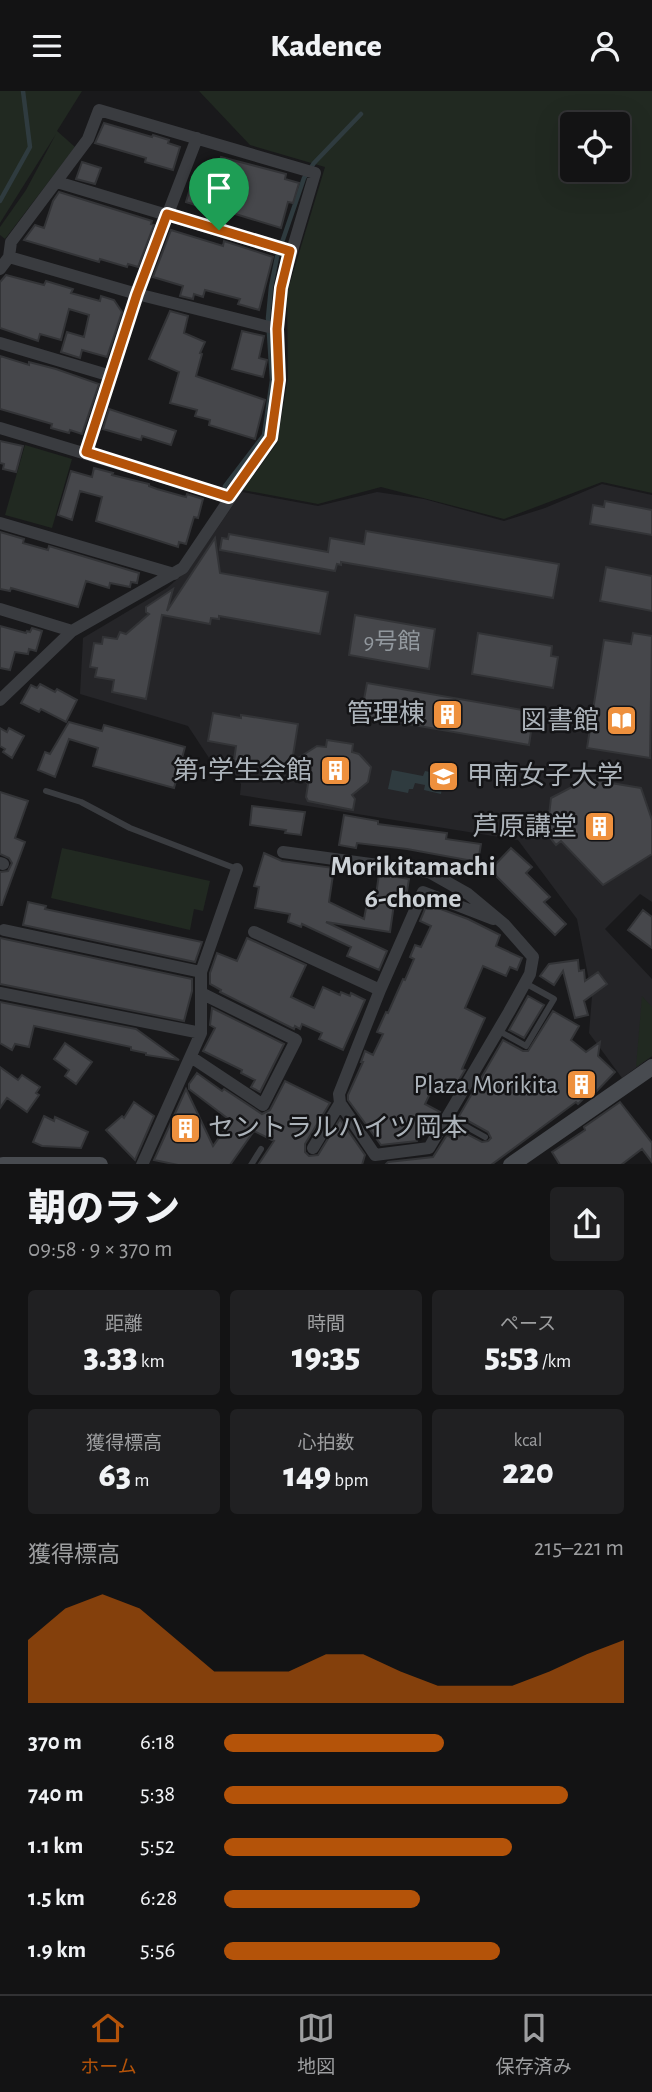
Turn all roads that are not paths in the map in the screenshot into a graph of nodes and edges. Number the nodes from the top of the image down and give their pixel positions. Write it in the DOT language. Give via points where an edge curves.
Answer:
graph roads {
  1 [pos="197,138"];
  2 [pos="57,182"];
  3 [pos="167,214"];
  4 [pos="290,251"];
  5 [pos="9,257"];
  6 [pos="0,269"];
  7 [pos="137,294"];
  8 [pos="277,329"];
  9 [pos="0,344"];
  10 [pos="111,376"];
  11 [pos="0,428"];
  12 [pos="86,452"];
  13 [pos="229,497"];
  14 [pos="0,523"];
  15 [pos="174,574"];
  16 [pos="0,609"];
  17 [pos="72,631"];
  18 [pos="1,697"];
  19 [pos="46,791"];
  20 [pos="283,852"];
  21 [pos="237,869"];
  22 [pos="504,924"];
  23 [pos="4,930"];
  24 [pos="254,932"];
  25 [pos="201,972"];
  26 [pos="525,983"];
  27 [pos="380,990"];
  28 [pos="0,993"];
  29 [pos="201,993"];
  30 [pos="499,1031"];
  31 [pos="201,1033"];
  32 [pos="191,1057"];
  33 [pos="652,1067"];
  34 [pos="340,1103"];
  35 [pos="449,1117"];
  36 [pos="485,1137"];
  37 [pos="313,1148"];
  38 [pos="261,1149"];
  39 [pos="373,1160"];
  40 [pos="3,1164"];
  41 [pos="100,1164"];
  42 [pos="142,1164"];
  43 [pos="251,1164"];
  44 [pos="510,1164"];
  1 -- 2 [label="street" via="99,110 88,139"];
  1 -- 3 [label="street"];
  1 -- 4 [label="street" via="315,173"];
  2 -- 3 [label="street"];
  2 -- 5 [label="street" via="11,243"];
  3 -- 4 [label="street"];
  3 -- 7 [label="street"];
  4 -- 8 [label="street"];
  5 -- 6 [label="street"];
  5 -- 7 [label="street"];
  7 -- 8 [label="street"];
  7 -- 10 [label="street"];
  8 -- 13 [label="street" via="279,380 271,438"];
  9 -- 10 [label="street"];
  10 -- 12 [label="street"];
  11 -- 12 [label="street"];
  12 -- 13 [label="street"];
  13 -- 15 [label="street" via="183,568"];
  14 -- 15 [label="street"];
  15 -- 17 [label="street"];
  16 -- 17 [label="street"];
  17 -- 18 [label="street"];
  19 -- 21 [label="lane"];
  20 -- 22 [label="street" via="429,872 468,894"];
  21 -- 25 [label="street"];
  22 -- 26 [label="street" via="533,957"];
  22 -- 27 [label="street" via="423,892"];
  23 -- 25 [label="street"];
  24 -- 27 [label="street"];
  25 -- 29 [label="street"];
  26 -- 30 [label="street"];
  26 -- 30 [label="lane" via="554,999 526,1046"];
  27 -- 34 [label="street" via="339,1094"];
  28 -- 31 [label="street"];
  29 -- 31 [label="street"];
  29 -- 32 [label="street" via="296,1040 263,1105"];
  30 -- 35 [label="street"];
  31 -- 32 [label="street"];
  32 -- 42 [label="street"];
  33 -- 44 [label="street"];
  34 -- 37 [label="street"];
  34 -- 39 [label="street"];
  35 -- 36 [label="lane"];
  35 -- 39 [label="street" via="429,1148"];
  38 -- 43 [label="lane"];
  40 -- 41 [label="street"];
}
